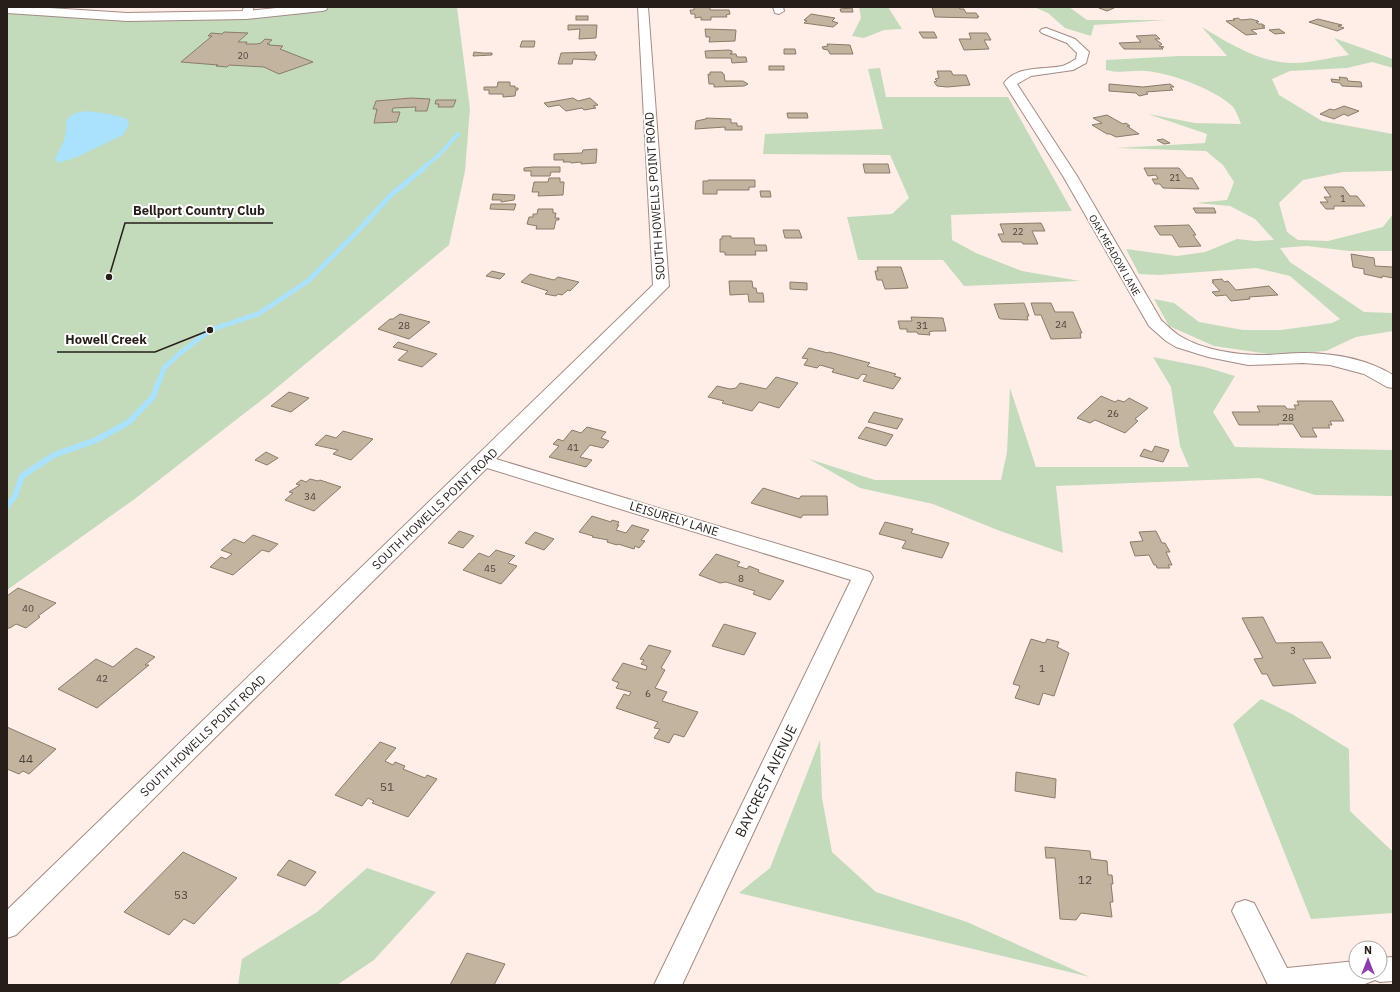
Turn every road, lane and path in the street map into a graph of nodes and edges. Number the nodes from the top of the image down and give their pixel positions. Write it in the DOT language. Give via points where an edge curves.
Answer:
graph roads {
  1 [pos="322,7"];
  2 [pos="643,7"];
  3 [pos="7,9"];
  4 [pos="46,9"];
  5 [pos="247,11"];
  6 [pos="1046,32"];
  7 [pos="1393,383"];
  8 [pos="484,461"];
  9 [pos="863,577"];
  10 [pos="1245,911"];
  11 [pos="7,927"];
  12 [pos="1348,974"];
  13 [pos="1282,983"];
  14 [pos="668,985"];
  1 -- 5 [label="main road"];
  2 -- 8 [label="street, SOUTH HOWELLS POINT ROAD" via="661,286"];
  3 -- 4 [label="main road"];
  4 -- 5 [label="main road" via="127,17"];
  6 -- 7 [label="street, OAK MEADOW LANE" via="1071,41 1083,52 1082,61 1066,69 1016,77 1010,83 1070,176 1155,323 1175,340 1207,352 1257,360 1322,359 1371,370"];
  8 -- 9 [label="street, LEISURELY LANE"];
  8 -- 11 [label="street, SOUTH HOWELLS POINT ROAD"];
  9 -- 14 [label="street, BAYCREST AVENUE"];
  10 -- 13 [label="street"];
  12 -- 13 [label="street"];
}
